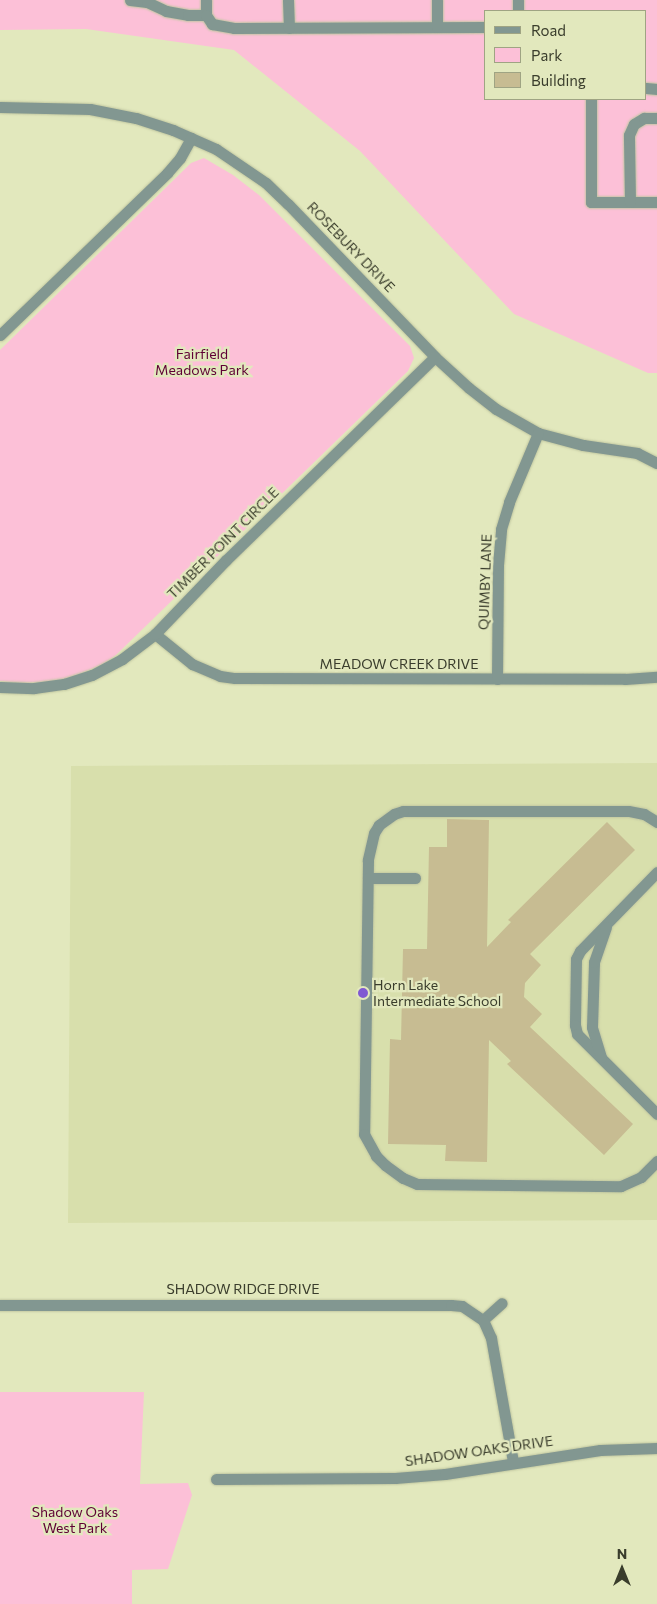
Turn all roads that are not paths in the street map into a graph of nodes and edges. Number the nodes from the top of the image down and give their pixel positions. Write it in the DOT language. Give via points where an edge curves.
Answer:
graph roads {
  1 [pos="130,0"];
  2 [pos="206,0"];
  3 [pos="288,0"];
  4 [pos="437,0"];
  5 [pos="150,2"];
  6 [pos="206,15"];
  7 [pos="437,27"];
  8 [pos="484,27"];
  9 [pos="289,28"];
  10 [pos="591,100"];
  11 [pos="0,107"];
  12 [pos="657,118"];
  13 [pos="191,138"];
  14 [pos="630,202"];
  15 [pos="657,202"];
  16 [pos="0,334"];
  17 [pos="435,357"];
  18 [pos="538,433"];
  19 [pos="657,463"];
  20 [pos="155,634"];
  21 [pos="657,677"];
  22 [pos="498,679"];
  23 [pos="0,690"];
  24 [pos="657,822"];
  25 [pos="657,872"];
  26 [pos="368,878"];
  27 [pos="415,878"];
  28 [pos="608,922"];
  29 [pos="602,1059"];
  30 [pos="657,1114"];
  31 [pos="657,1161"];
  32 [pos="502,1303"];
  33 [pos="0,1305"];
  34 [pos="483,1320"];
  35 [pos="657,1448"];
  36 [pos="513,1462"];
  37 [pos="216,1479"];
  1 -- 5 [label="street"];
  2 -- 6 [label="street"];
  3 -- 9 [label="street"];
  4 -- 7 [label="street"];
  5 -- 6 [label="street" via="166,10"];
  6 -- 9 [label="street" via="212,24 234,28"];
  7 -- 8 [label="street"];
  7 -- 9 [label="street"];
  10 -- 14 [label="street" via="591,202"];
  11 -- 13 [label="street, ROSEBURY DRIVE" via="90,109 143,120"];
  12 -- 14 [label="street" via="644,118 634,124 629,134"];
  13 -- 16 [label="street" via="167,173"];
  13 -- 17 [label="street, ROSEBURY DRIVE" via="225,154 266,183"];
  14 -- 15 [label="street"];
  17 -- 18 [label="street, ROSEBURY DRIVE" via="496,409"];
  17 -- 20 [label="street, TIMBER POINT CIRCLE" via="226,560"];
  18 -- 19 [label="street, ROSEBURY DRIVE" via="583,445 637,453"];
  18 -- 22 [label="street, QUIMBY LANE" via="501,529"];
  20 -- 22 [label="street, MEADOW CREEK DRIVE" via="192,664 220,676 262,680"];
  20 -- 23 [label="street, TIMBER POINT CIRCLE" via="122,659 78,680"];
  21 -- 22 [label="street, MEADOW CREEK DRIVE"];
  24 -- 26 [label="street" via="628,810 403,810 386,819 374,833"];
  25 -- 28 [label="street"];
  26 -- 27 [label="street"];
  26 -- 31 [label="street" via="364,1134 384,1166 418,1184 621,1186 641,1177"];
  28 -- 29 [label="street" via="594,962 592,1026"];
  28 -- 29 [label="street" via="576,959 577,1034"];
  29 -- 30 [label="street"];
  32 -- 34 [label="street"];
  33 -- 34 [label="street, SHADOW RIDGE DRIVE" via="451,1305 472,1311"];
  34 -- 36 [label="street" via="491,1338"];
  35 -- 36 [label="street, SHADOW OAKS DRIVE" via="600,1450"];
  36 -- 37 [label="street, SHADOW OAKS DRIVE" via="445,1474 395,1478"];
}
